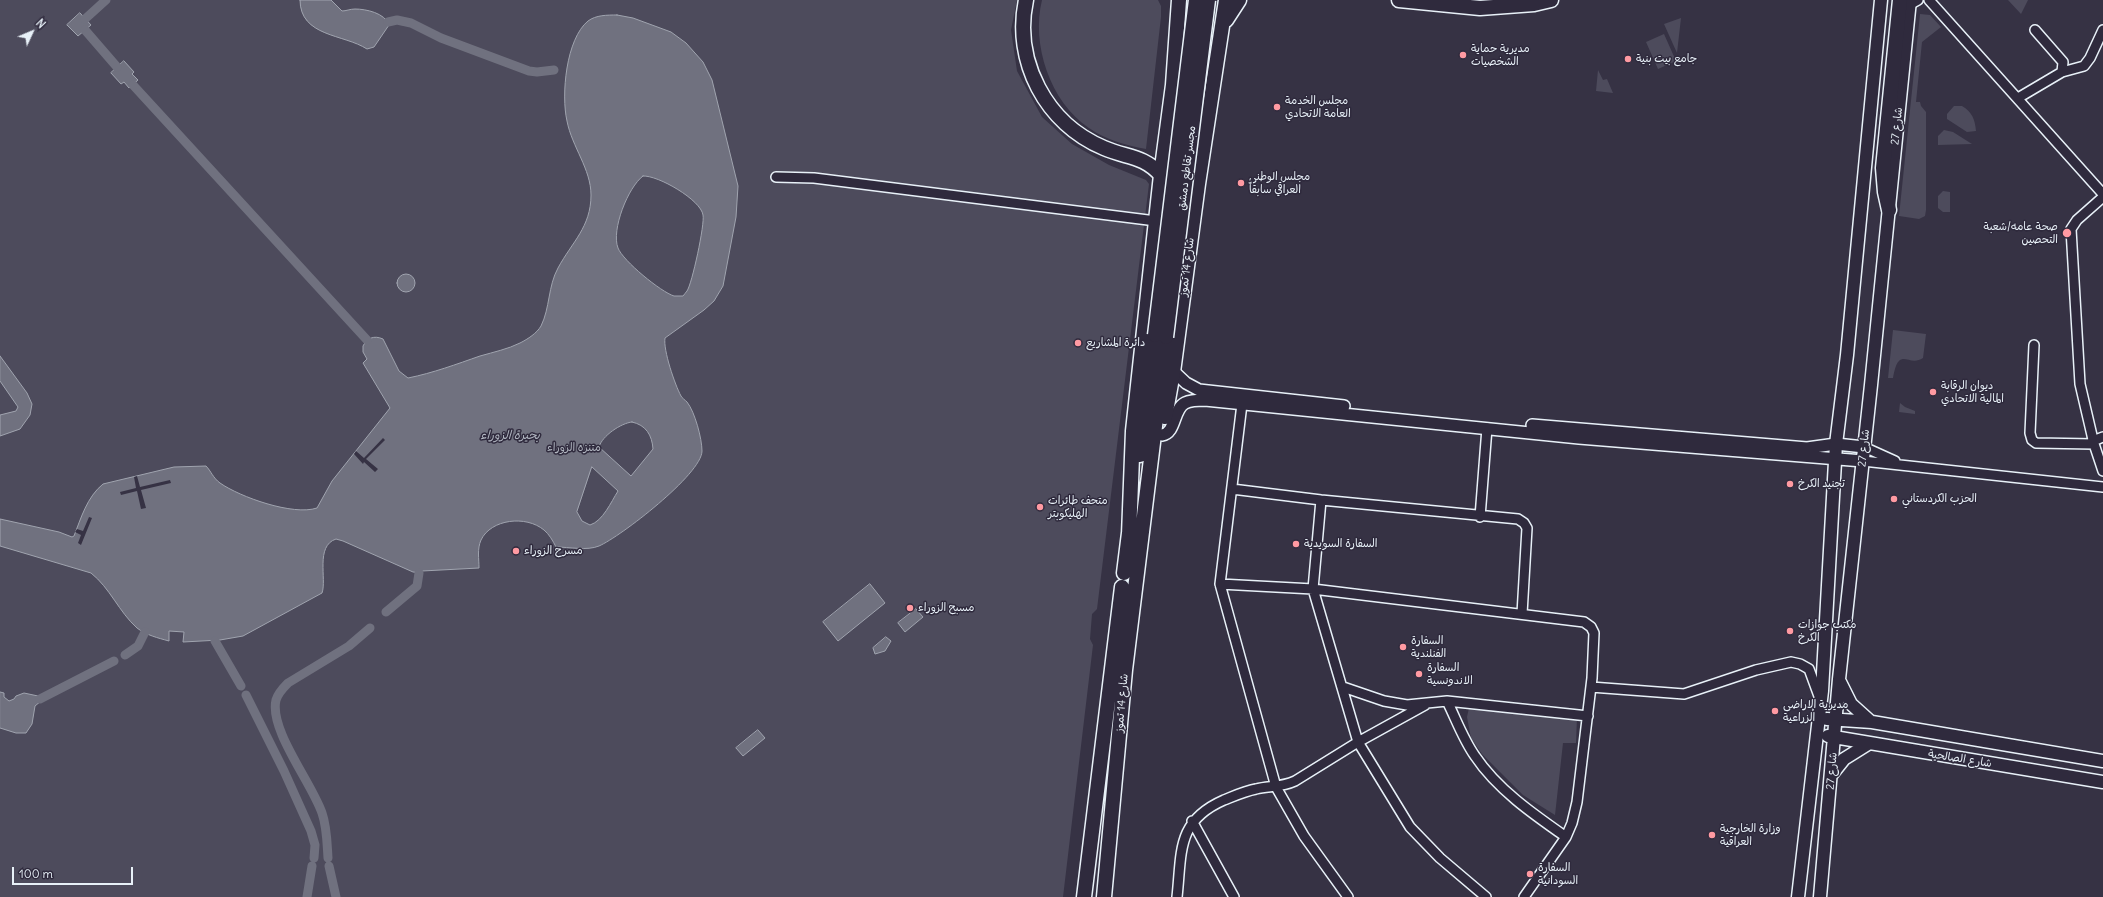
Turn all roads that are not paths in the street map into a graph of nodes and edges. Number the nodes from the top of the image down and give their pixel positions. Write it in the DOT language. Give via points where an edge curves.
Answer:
graph roads {
  1 [pos="1026,0"];
  2 [pos="1196,0"];
  3 [pos="1208,0"];
  4 [pos="1226,0"];
  5 [pos="1239,0"];
  6 [pos="1399,0"];
  7 [pos="1551,0"];
  8 [pos="1881,0"];
  9 [pos="1929,0"];
  10 [pos="1909,1"];
  11 [pos="1178,2"];
  12 [pos="1224,24"];
  13 [pos="2035,30"];
  14 [pos="2103,30"];
  15 [pos="2062,72"];
  16 [pos="2018,98"];
  17 [pos="1161,175"];
  18 [pos="776,177"];
  19 [pos="2103,194"];
  20 [pos="2103,197"];
  21 [pos="1888,210"];
  22 [pos="1156,221"];
  23 [pos="1161,336"];
  24 [pos="2034,346"];
  25 [pos="1163,361"];
  26 [pos="1174,372"];
  27 [pos="1242,404"];
  28 [pos="1487,428"];
  29 [pos="1133,431"];
  30 [pos="2103,437"];
  31 [pos="1152,441"];
  32 [pos="2094,442"];
  33 [pos="1836,444"];
  34 [pos="1864,447"];
  35 [pos="1835,460"];
  36 [pos="1863,461"];
  37 [pos="1901,464"];
  38 [pos="2103,471"];
  39 [pos="2103,476"];
  40 [pos="2101,487"];
  41 [pos="1232,489"];
  42 [pos="1320,500"];
  43 [pos="1480,517"];
  44 [pos="1135,534"];
  45 [pos="1220,584"];
  46 [pos="1313,588"];
  47 [pos="1522,614"];
  48 [pos="1118,670"];
  49 [pos="1839,679"];
  50 [pos="1343,687"];
  51 [pos="1591,687"];
  52 [pos="1447,701"];
  53 [pos="1821,703"];
  54 [pos="1425,705"];
  55 [pos="1588,716"];
  56 [pos="1836,719"];
  57 [pos="1818,720"];
  58 [pos="1872,722"];
  59 [pos="1817,734"];
  60 [pos="1834,737"];
  61 [pos="1358,742"];
  62 [pos="1868,744"];
  63 [pos="2103,760"];
  64 [pos="1832,774"];
  65 [pos="2103,782"];
  66 [pos="1276,787"];
  67 [pos="1192,821"];
  68 [pos="1566,837"];
  69 [pos="1084,897"];
  70 [pos="1102,897"];
  71 [pos="1177,897"];
  72 [pos="1234,897"];
  73 [pos="1348,897"];
  74 [pos="1486,897"];
  75 [pos="1524,897"];
  76 [pos="1798,897"];
  77 [pos="1820,897"];
  1 -- 17 [label="main road" via="1022,34 1025,56 1045,99 1078,134 1105,149 1144,161"];
  2 -- 23 [label="main road, مجسر تقاطع دمشق, bridge"];
  3 -- 23 [label="main road, مجسر تقاطع دمشق, bridge"];
  4 -- 12 [label="main road, شارع 14 تموز"];
  5 -- 12 [label="main road"];
  6 -- 7 [label="main road" via="1480,8 1534,4"];
  8 -- 33 [label="main road, شارع 27" via="1847,356"];
  9 -- 16 [label="street"];
  10 -- 21 [label="main road, شارع 27"];
  10 -- 21 [label="main road" via="1883,168"];
  11 -- 17 [label="main road, شارع 14 تموز" via="1173,85"];
  12 -- 26 [label="main road, شارع 14 تموز" via="1198,184"];
  13 -- 15 [label="street" via="2063,62"];
  14 -- 15 [label="street" via="2084,66"];
  15 -- 16 [label="street"];
  16 -- 19 [label="street"];
  17 -- 22 [label="main road, شارع 14 تموز"];
  18 -- 22 [label="street" via="814,178"];
  20 -- 32 [label="street" via="2077,220 2071,229 2080,384"];
  21 -- 34 [label="main road, شارع 27"];
  22 -- 29 [label="main road, شارع 14 تموز"];
  23 -- 25 [label="main road, شارع 14 تموز"];
  23 -- 31 [label="main road, شارع 14 تموز"];
  24 -- 32 [label="street" via="2030,433 2032,440 2036,443"];
  25 -- 26 [label="street"];
  25 -- 31 [label="main road, شارع 14 تموز"];
  26 -- 31 [label="main road, شارع 14 تموز"];
  26 -- 33 [label="street" via="1192,387 1206,392 1545,426 1807,448"];
  27 -- 28 [label="street"];
  27 -- 31 [label="street" via="1204,400 1185,403 1179,409 1169,432"];
  27 -- 41 [label="street"];
  28 -- 35 [label="street"];
  28 -- 43 [label="street"];
  29 -- 31 [label="main road" via="1135,438"];
  29 -- 44 [label="main road, شارع 14 تموز"];
  30 -- 32 [label="street"];
  31 -- 44 [label="main road, شارع 14 تموز"];
  31 -- 44 [label="main road, شارع 14 تموز"];
  32 -- 38 [label="street"];
  33 -- 34 [label="street"];
  33 -- 35 [label="main road, شارع 27"];
  34 -- 36 [label="main road, شارع 27"];
  34 -- 37 [label="street"];
  35 -- 36 [label="street"];
  35 -- 53 [label="main road, شارع 27"];
  36 -- 37 [label="street"];
  36 -- 49 [label="main road, شارع 27"];
  37 -- 40 [label="street"];
  39 -- 40 [label="street"];
  41 -- 42 [label="street"];
  41 -- 45 [label="street"];
  42 -- 43 [label="street"];
  42 -- 46 [label="street"];
  43 -- 47 [label="street" via="1518,519 1527,528"];
  44 -- 48 [label="main road, شارع 14 تموز"];
  44 -- 48 [label="main road, شارع 14 تموز" via="1123,580"];
  45 -- 46 [label="street"];
  45 -- 66 [label="street"];
  46 -- 47 [label="street"];
  46 -- 50 [label="street"];
  47 -- 51 [label="street" via="1584,622 1591,626 1594,633"];
  48 -- 69 [label="main road, شارع 14 تموز"];
  48 -- 70 [label="main road, شارع 14 تموز" via="1106,873"];
  49 -- 56 [label="main road, شارع 27"];
  49 -- 58 [label="main road" via="1851,704"];
  50 -- 54 [label="street" via="1384,701"];
  50 -- 61 [label="street"];
  51 -- 53 [label="street" via="1684,694 1756,670 1791,662 1809,669"];
  51 -- 55 [label="street"];
  52 -- 54 [label="street"];
  52 -- 55 [label="street"];
  52 -- 68 [label="street" via="1471,750 1489,774 1514,798"];
  53 -- 57 [label="main road, شارع 27"];
  54 -- 61 [label="street"];
  55 -- 68 [label="street" via="1577,802"];
  56 -- 57 [label="main road, شارع الصالحية"];
  56 -- 58 [label="main road, شارع الصالحية"];
  56 -- 60 [label="main road, شارع 27"];
  57 -- 59 [label="main road, شارع 27"];
  58 -- 63 [label="main road, شارع الصالحية"];
  59 -- 60 [label="main road, شارع الصالحية"];
  59 -- 76 [label="main road, شارع 27"];
  60 -- 62 [label="main road, شارع الصالحية"];
  60 -- 64 [label="main road, شارع 27"];
  61 -- 66 [label="street" via="1295,781"];
  61 -- 74 [label="street" via="1410,827 1440,858"];
  62 -- 64 [label="main road" via="1851,753"];
  62 -- 65 [label="main road, شارع الصالحية"];
  64 -- 77 [label="main road, شارع 27"];
  66 -- 67 [label="street" via="1256,789 1234,796 1210,806"];
  66 -- 73 [label="street" via="1304,836"];
  67 -- 71 [label="street" via="1185,835"];
  67 -- 72 [label="street"];
  68 -- 75 [label="street"];
}
